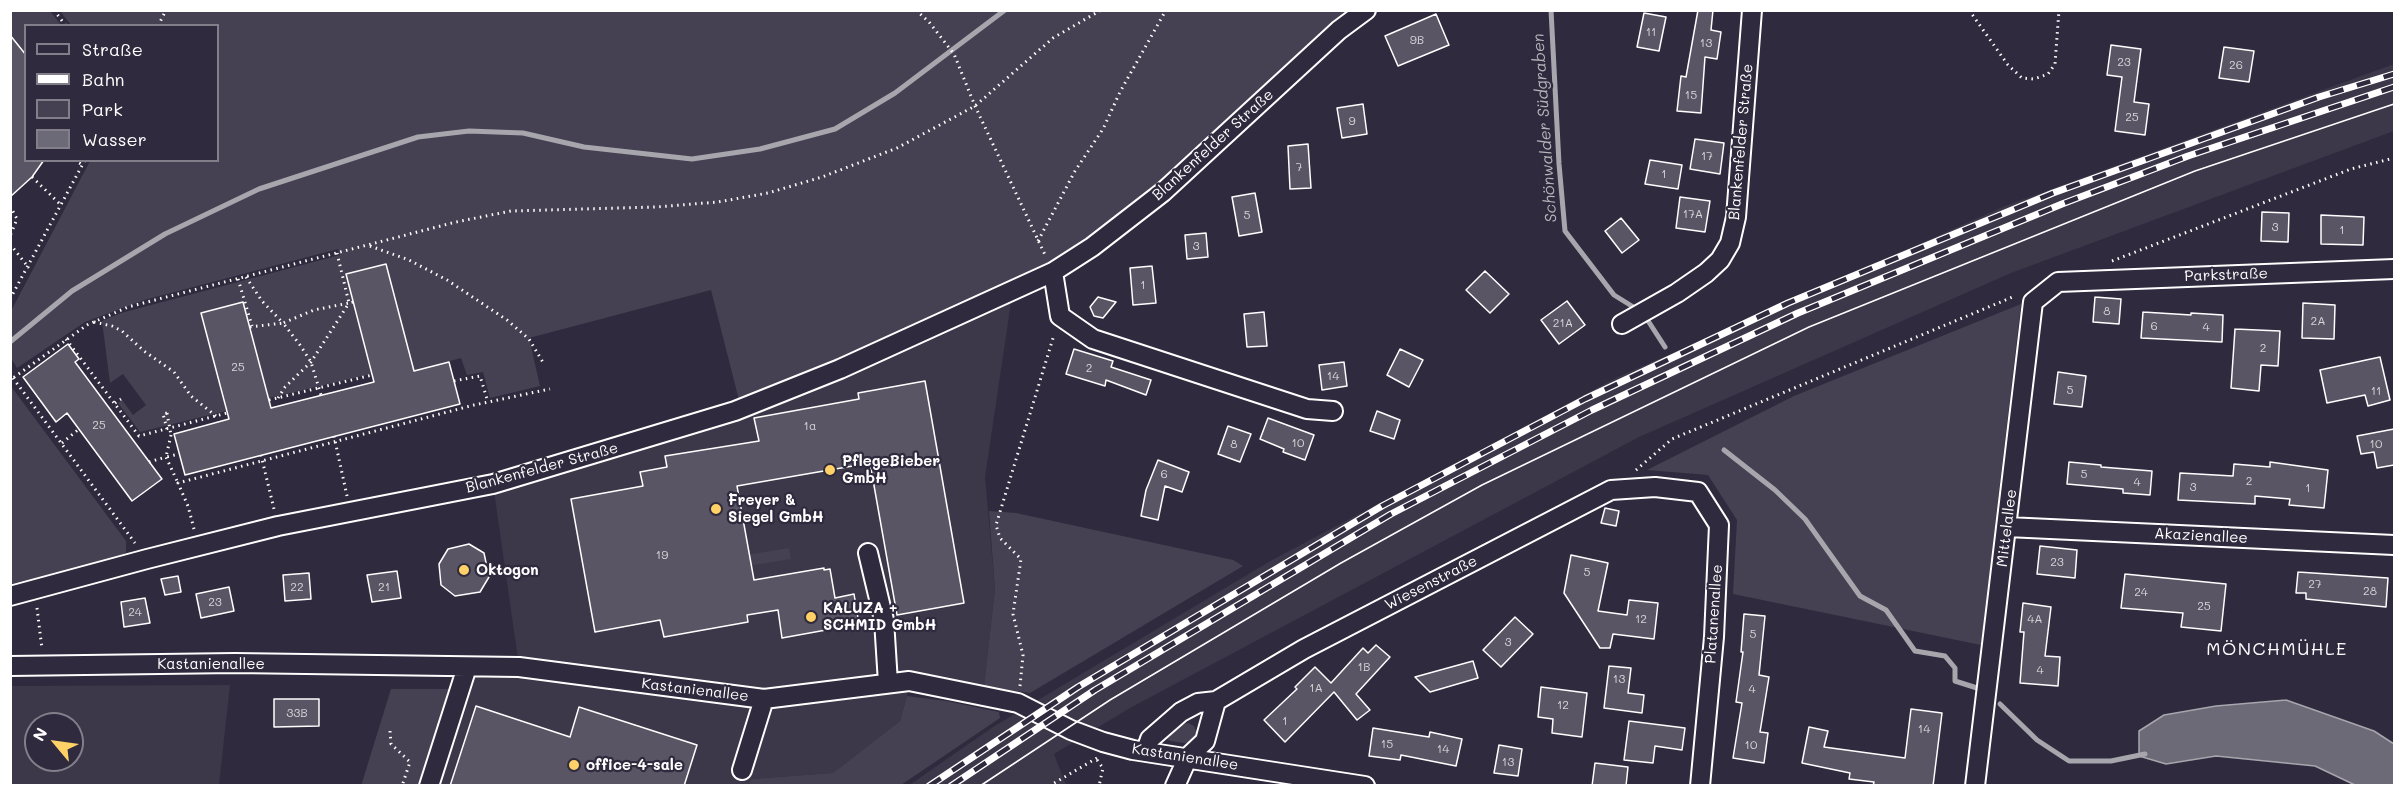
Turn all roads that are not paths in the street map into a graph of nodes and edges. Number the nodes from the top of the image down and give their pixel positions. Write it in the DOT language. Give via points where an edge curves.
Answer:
graph roads {
  1 [pos="1366,10"];
  2 [pos="1752,10"];
  3 [pos="2394,270"];
  4 [pos="1053,272"];
  5 [pos="2058,282"];
  6 [pos="1622,324"];
  7 [pos="1333,411"];
  8 [pos="1655,487"];
  9 [pos="2007,527"];
  10 [pos="2394,545"];
  11 [pos="868,553"];
  12 [pos="10,596"];
  13 [pos="10,666"];
  14 [pos="467,667"];
  15 [pos="888,683"];
  16 [pos="764,699"];
  17 [pos="1216,701"];
  18 [pos="1146,752"];
  19 [pos="1188,757"];
  20 [pos="742,770"];
  21 [pos="429,786"];
  22 [pos="1174,786"];
  23 [pos="1365,786"];
  24 [pos="1700,786"];
  25 [pos="1976,786"];
  1 -- 4 [label="street, Blankenfelder Straße" via="1339,30 1163,192"];
  2 -- 6 [label="street, Blankenfelder Straße" via="1736,217 1730,243 1706,273"];
  3 -- 5 [label="street, Parkstraße"];
  4 -- 7 [label="street" via="1060,316 1093,339 1307,409"];
  4 -- 12 [label="street, Blankenfelder Straße" via="840,369 735,411 493,484 278,526"];
  5 -- 9 [label="street, Mittelallee" via="2033,302"];
  8 -- 17 [label="street, Wiesenstraße" via="1611,490 1304,649"];
  8 -- 24 [label="street, Platanenallee" via="1698,492 1719,525 1714,637"];
  9 -- 10 [label="street, Akazienallee"];
  9 -- 25 [label="street, Mittelallee"];
  11 -- 15 [label="street" via="884,620"];
  13 -- 14 [label="street, Kastanienallee" via="235,663"];
  14 -- 16 [label="street, Kastanienallee" via="519,667"];
  14 -- 21 [label="street"];
  15 -- 16 [label="street, Kastanienallee"];
  15 -- 18 [label="street, Kastanienallee" via="909,681 1018,703 1071,730"];
  16 -- 20 [label="street"];
  17 -- 18 [label="street, Wiesenstraße" via="1198,703 1181,712 1150,739"];
  17 -- 19 [label="street" via="1205,741"];
  18 -- 19 [label="street, Kastanienallee"];
  19 -- 22 [label="street"];
  19 -- 23 [label="street, Kastanienallee"];
}
